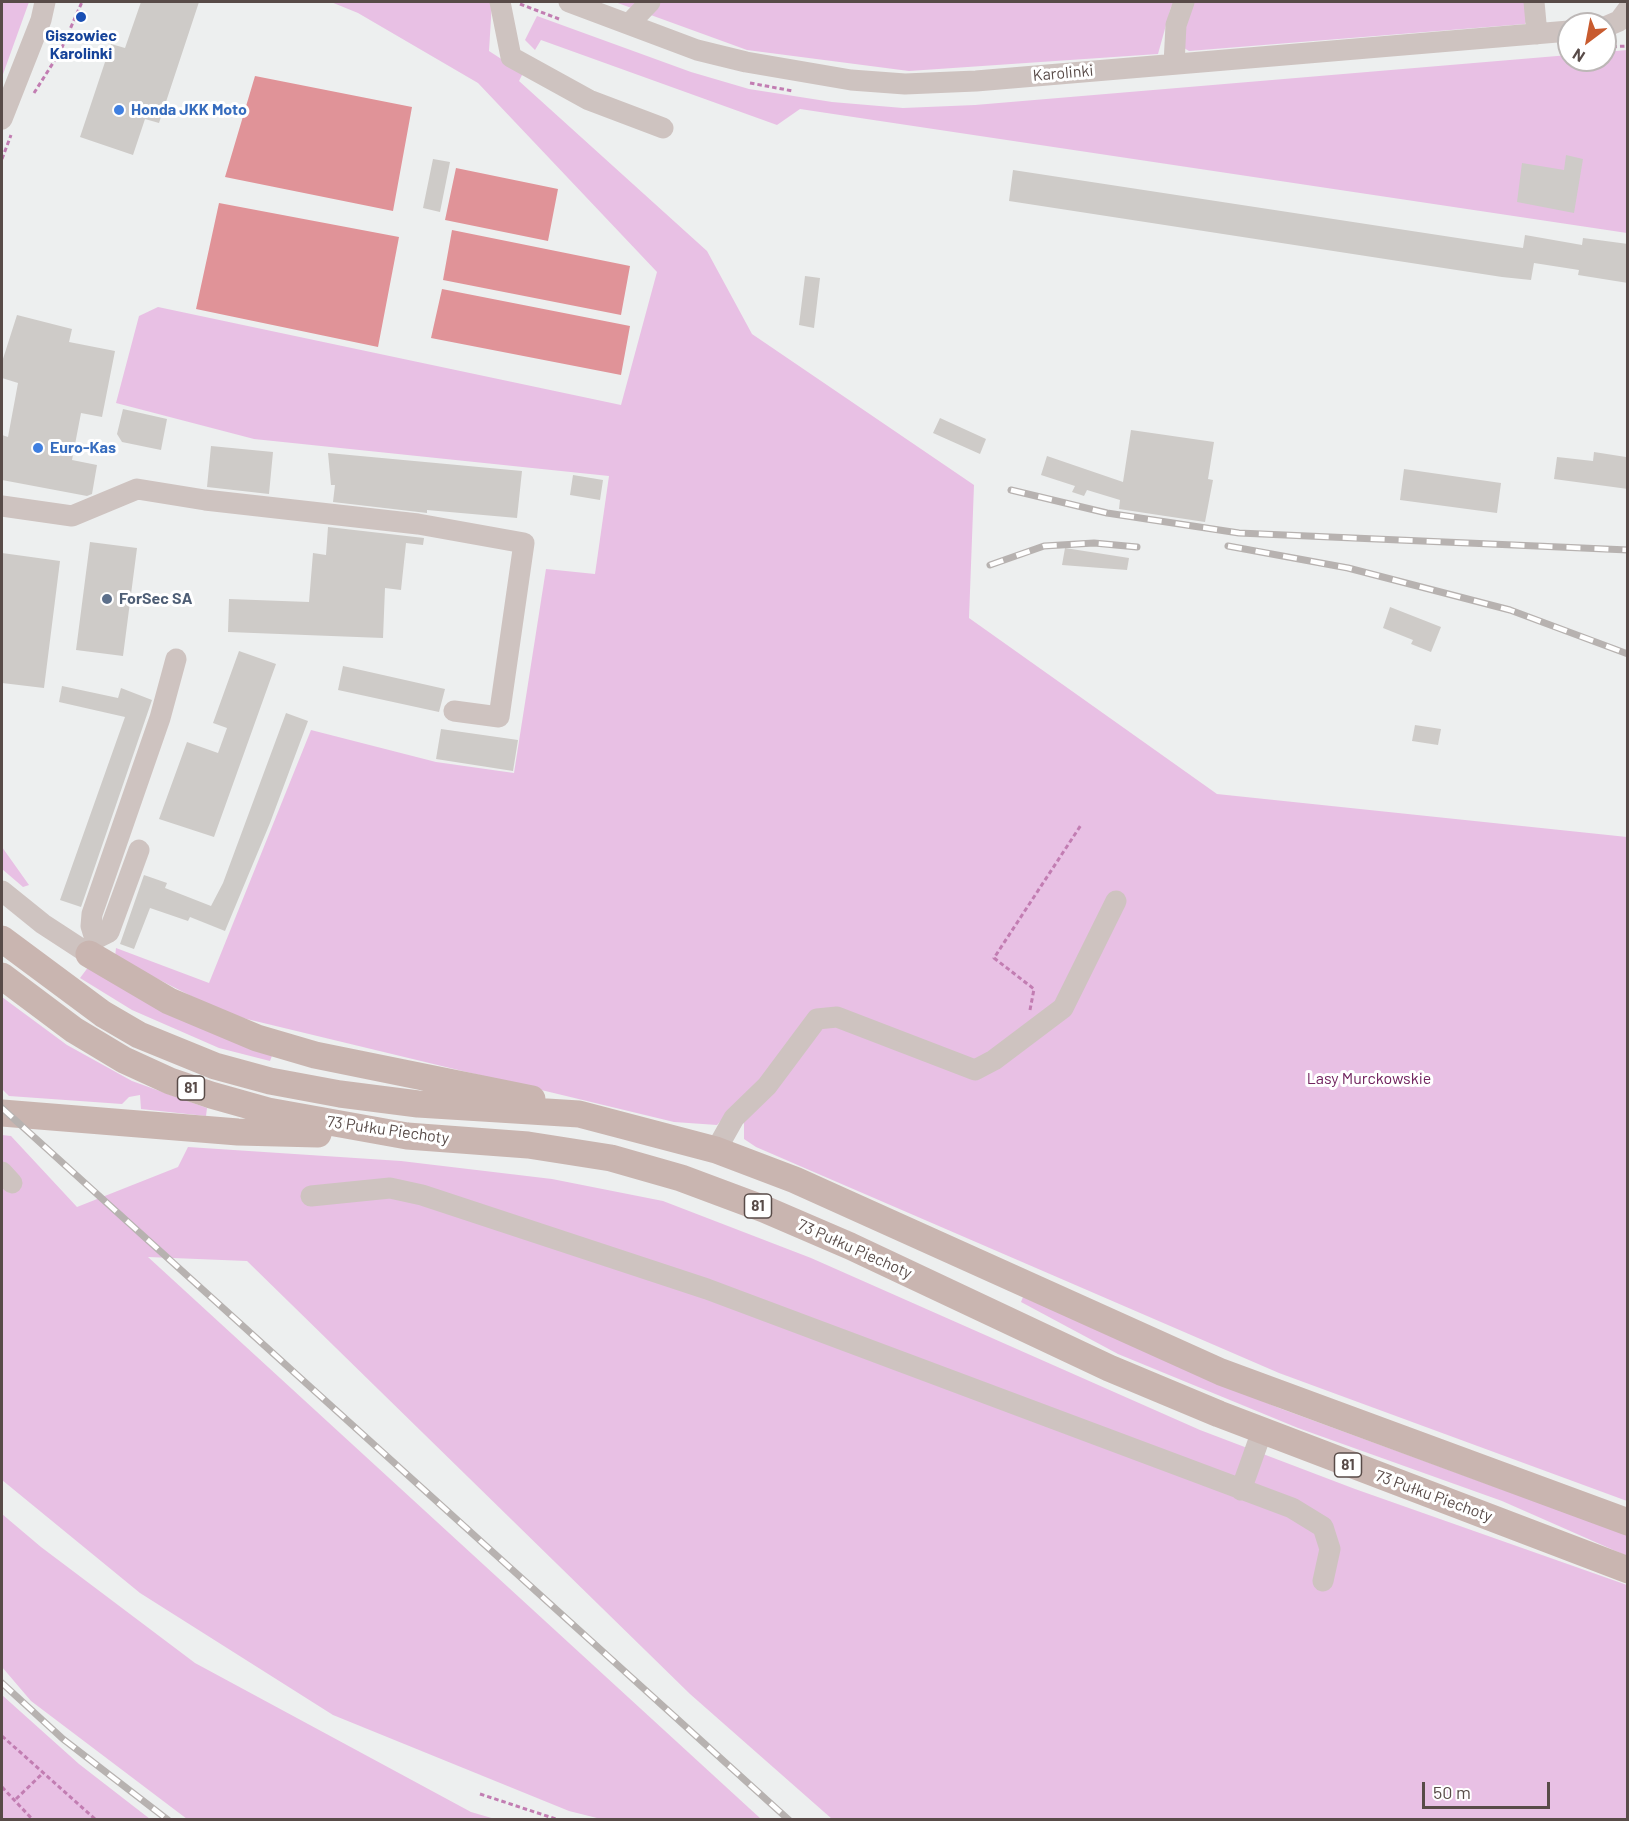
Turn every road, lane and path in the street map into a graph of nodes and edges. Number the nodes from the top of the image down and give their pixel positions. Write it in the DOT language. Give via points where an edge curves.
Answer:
graph roads {
  1 [pos="56,2"];
  2 [pos="82,2"];
  3 [pos="500,2"];
  4 [pos="568,2"];
  5 [pos="650,2"];
  6 [pos="1184,2"];
  7 [pos="1534,2"];
  8 [pos="1628,9"];
  9 [pos="43,11"];
  10 [pos="1617,22"];
  11 [pos="629,24"];
  12 [pos="1557,32"];
  13 [pos="1537,34"];
  14 [pos="1174,64"];
  15 [pos="29,100"];
  16 [pos="8,124"];
  17 [pos="663,128"];
  18 [pos="2,159"];
  19 [pos="2,506"];
  20 [pos="176,659"];
  21 [pos="454,711"];
  22 [pos="1081,825"];
  23 [pos="139,850"];
  24 [pos="2,891"];
  25 [pos="1116,901"];
  26 [pos="2,939"];
  27 [pos="92,946"];
  28 [pos="2,976"];
  29 [pos="1025,1036"];
  30 [pos="2,1113"];
  31 [pos="579,1114"];
  32 [pos="407,1136"];
  33 [pos="716,1150"];
  34 [pos="311,1196"];
  35 [pos="1262,1431"];
  36 [pos="1241,1490"];
  37 [pos="1628,1522"];
  38 [pos="1628,1570"];
  39 [pos="1323,1581"];
  40 [pos="2,1736"];
  41 [pos="43,1773"];
  42 [pos="2,1787"];
  43 [pos="480,1794"];
  44 [pos="15,1799"];
  45 [pos="33,1820"];
  46 [pos="96,1820"];
  47 [pos="559,1820"];
  1 -- 9 [label="street"];
  2 -- 15 [label="path" via="60,52"];
  3 -- 17 [label="street" via="511,57 589,100"];
  4 -- 11 [label="street, Karolinki"];
  5 -- 11 [label="street"];
  6 -- 14 [label="street" via="1176,25"];
  7 -- 13 [label="street"];
  8 -- 10 [label="street"];
  9 -- 16 [label="street"];
  11 -- 14 [label="street, Karolinki" via="697,50 746,62 894,84"];
  12 -- 13 [label="street, Karolinki"];
  13 -- 14 [label="street, Karolinki"];
  16 -- 18 [label="path"];
  19 -- 21 [label="street" via="72,516 137,489 418,524 524,543 499,717"];
  20 -- 27 [label="street" via="160,718 92,914"];
  22 -- 29 [label="path" via="994,958 1034,989"];
  23 -- 27 [label="street" via="109,932"];
  24 -- 27 [label="street" via="43,924"];
  25 -- 29 [label="street" via="1063,1008"];
  26 -- 31 [label="main road, 73 Pułku Piechoty / 81" via="102,1014 161,1045 215,1066 270,1081 418,1104"];
  27 -- 31 [label="main road" via="169,1001 257,1038 315,1055 515,1093"];
  28 -- 32 [label="main road, 73 Pułku Piechoty / 81" via="74,1030 124,1060 170,1081 268,1111"];
  29 -- 33 [label="street" via="975,1070 837,1017 817,1019 767,1086 734,1118"];
  30 -- 32 [label="main road" via="238,1132"];
  31 -- 33 [label="main road, 73 Pułku Piechoty / 81"];
  32 -- 35 [label="main road, 73 Pułku Piechoty / 81" via="528,1145 600,1156 681,1178 850,1246 1109,1368"];
  33 -- 37 [label="main road, 73 Pułku Piechoty / 81" via="795,1180 1221,1372"];
  34 -- 36 [label="street" via="390,1188 422,1195 707,1289"];
  35 -- 36 [label="street"];
  35 -- 38 [label="main road, 73 Pułku Piechoty / 81"];
  36 -- 39 [label="street" via="1292,1508 1323,1527 1330,1549"];
  40 -- 41 [label="path"];
  41 -- 44 [label="path"];
  41 -- 46 [label="path"];
  42 -- 44 [label="path"];
  43 -- 47 [label="path"];
  44 -- 45 [label="path"];
}
